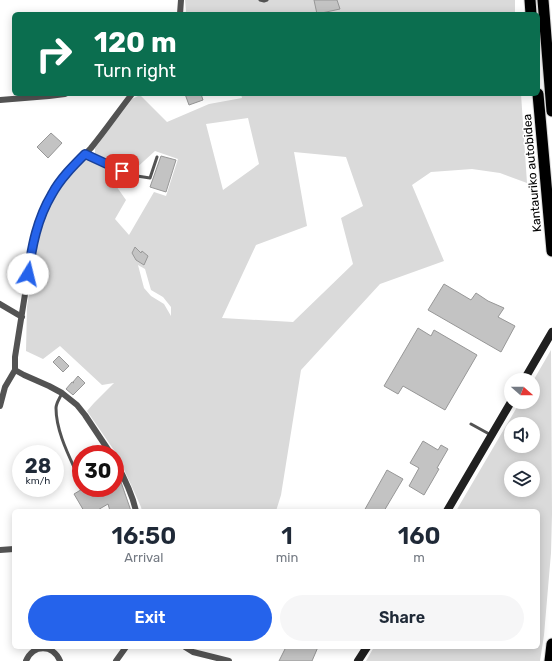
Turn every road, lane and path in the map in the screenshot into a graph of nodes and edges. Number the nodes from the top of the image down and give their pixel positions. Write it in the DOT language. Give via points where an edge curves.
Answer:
graph roads {
  1 [pos="181,0"];
  2 [pos="260,0"];
  3 [pos="267,0"];
  4 [pos="530,0"];
  5 [pos="542,0"];
  6 [pos="180,12"];
  7 [pos="531,12"];
  8 [pos="50,96"];
  9 [pos="130,96"];
  10 [pos="538,96"];
  11 [pos="0,100"];
  12 [pos="552,111"];
  13 [pos="85,154"];
  14 [pos="157,157"];
  15 [pos="552,251"];
  16 [pos="0,304"];
  17 [pos="22,317"];
  18 [pos="552,333"];
  19 [pos="15,370"];
  20 [pos="528,373"];
  21 [pos="62,393"];
  22 [pos="0,406"];
  23 [pos="507,409"];
  24 [pos="470,424"];
  25 [pos="491,435"];
  26 [pos="105,445"];
  27 [pos="72,463"];
  28 [pos="124,477"];
  29 [pos="136,509"];
  30 [pos="448,509"];
  31 [pos="12,549"];
  32 [pos="0,550"];
  33 [pos="552,644"];
  34 [pos="37,649"];
  35 [pos="49,649"];
  36 [pos="125,649"];
  37 [pos="188,649"];
  38 [pos="365,649"];
  39 [pos="26,661"];
  40 [pos="60,661"];
  41 [pos="116,661"];
  42 [pos="229,661"];
  43 [pos="358,661"];
  44 [pos="550,661"];
  1 -- 6 [label="street"];
  2 -- 3 [label="lane"];
  4 -- 7 [label="highway"];
  5 -- 12 [label="highway"];
  8 -- 11 [label="street"];
  9 -- 13 [label="street"];
  10 -- 15 [label="highway, Kantauriko autobidea"];
  13 -- 14 [label="lane" via="122,171 150,178"];
  13 -- 17 [label="street" via="60,181 39,222 33,244"];
  16 -- 17 [label="street"];
  17 -- 19 [label="street"];
  18 -- 20 [label="main road"];
  19 -- 21 [label="street"];
  19 -- 22 [label="street" via="5,387"];
  21 -- 26 [label="street" via="77,405"];
  21 -- 27 [label="lane" via="56,408 61,435"];
  23 -- 25 [label="main road"];
  24 -- 25 [label="lane"];
  25 -- 30 [label="main road"];
  28 -- 29 [label="street"];
  31 -- 32 [label="street"];
  33 -- 44 [label="highway"];
  34 -- 39 [label="street"];
  35 -- 40 [label="street" via="54,651"];
  36 -- 41 [label="street"];
  37 -- 42 [label="street"];
  38 -- 43 [label="main road"];
}
